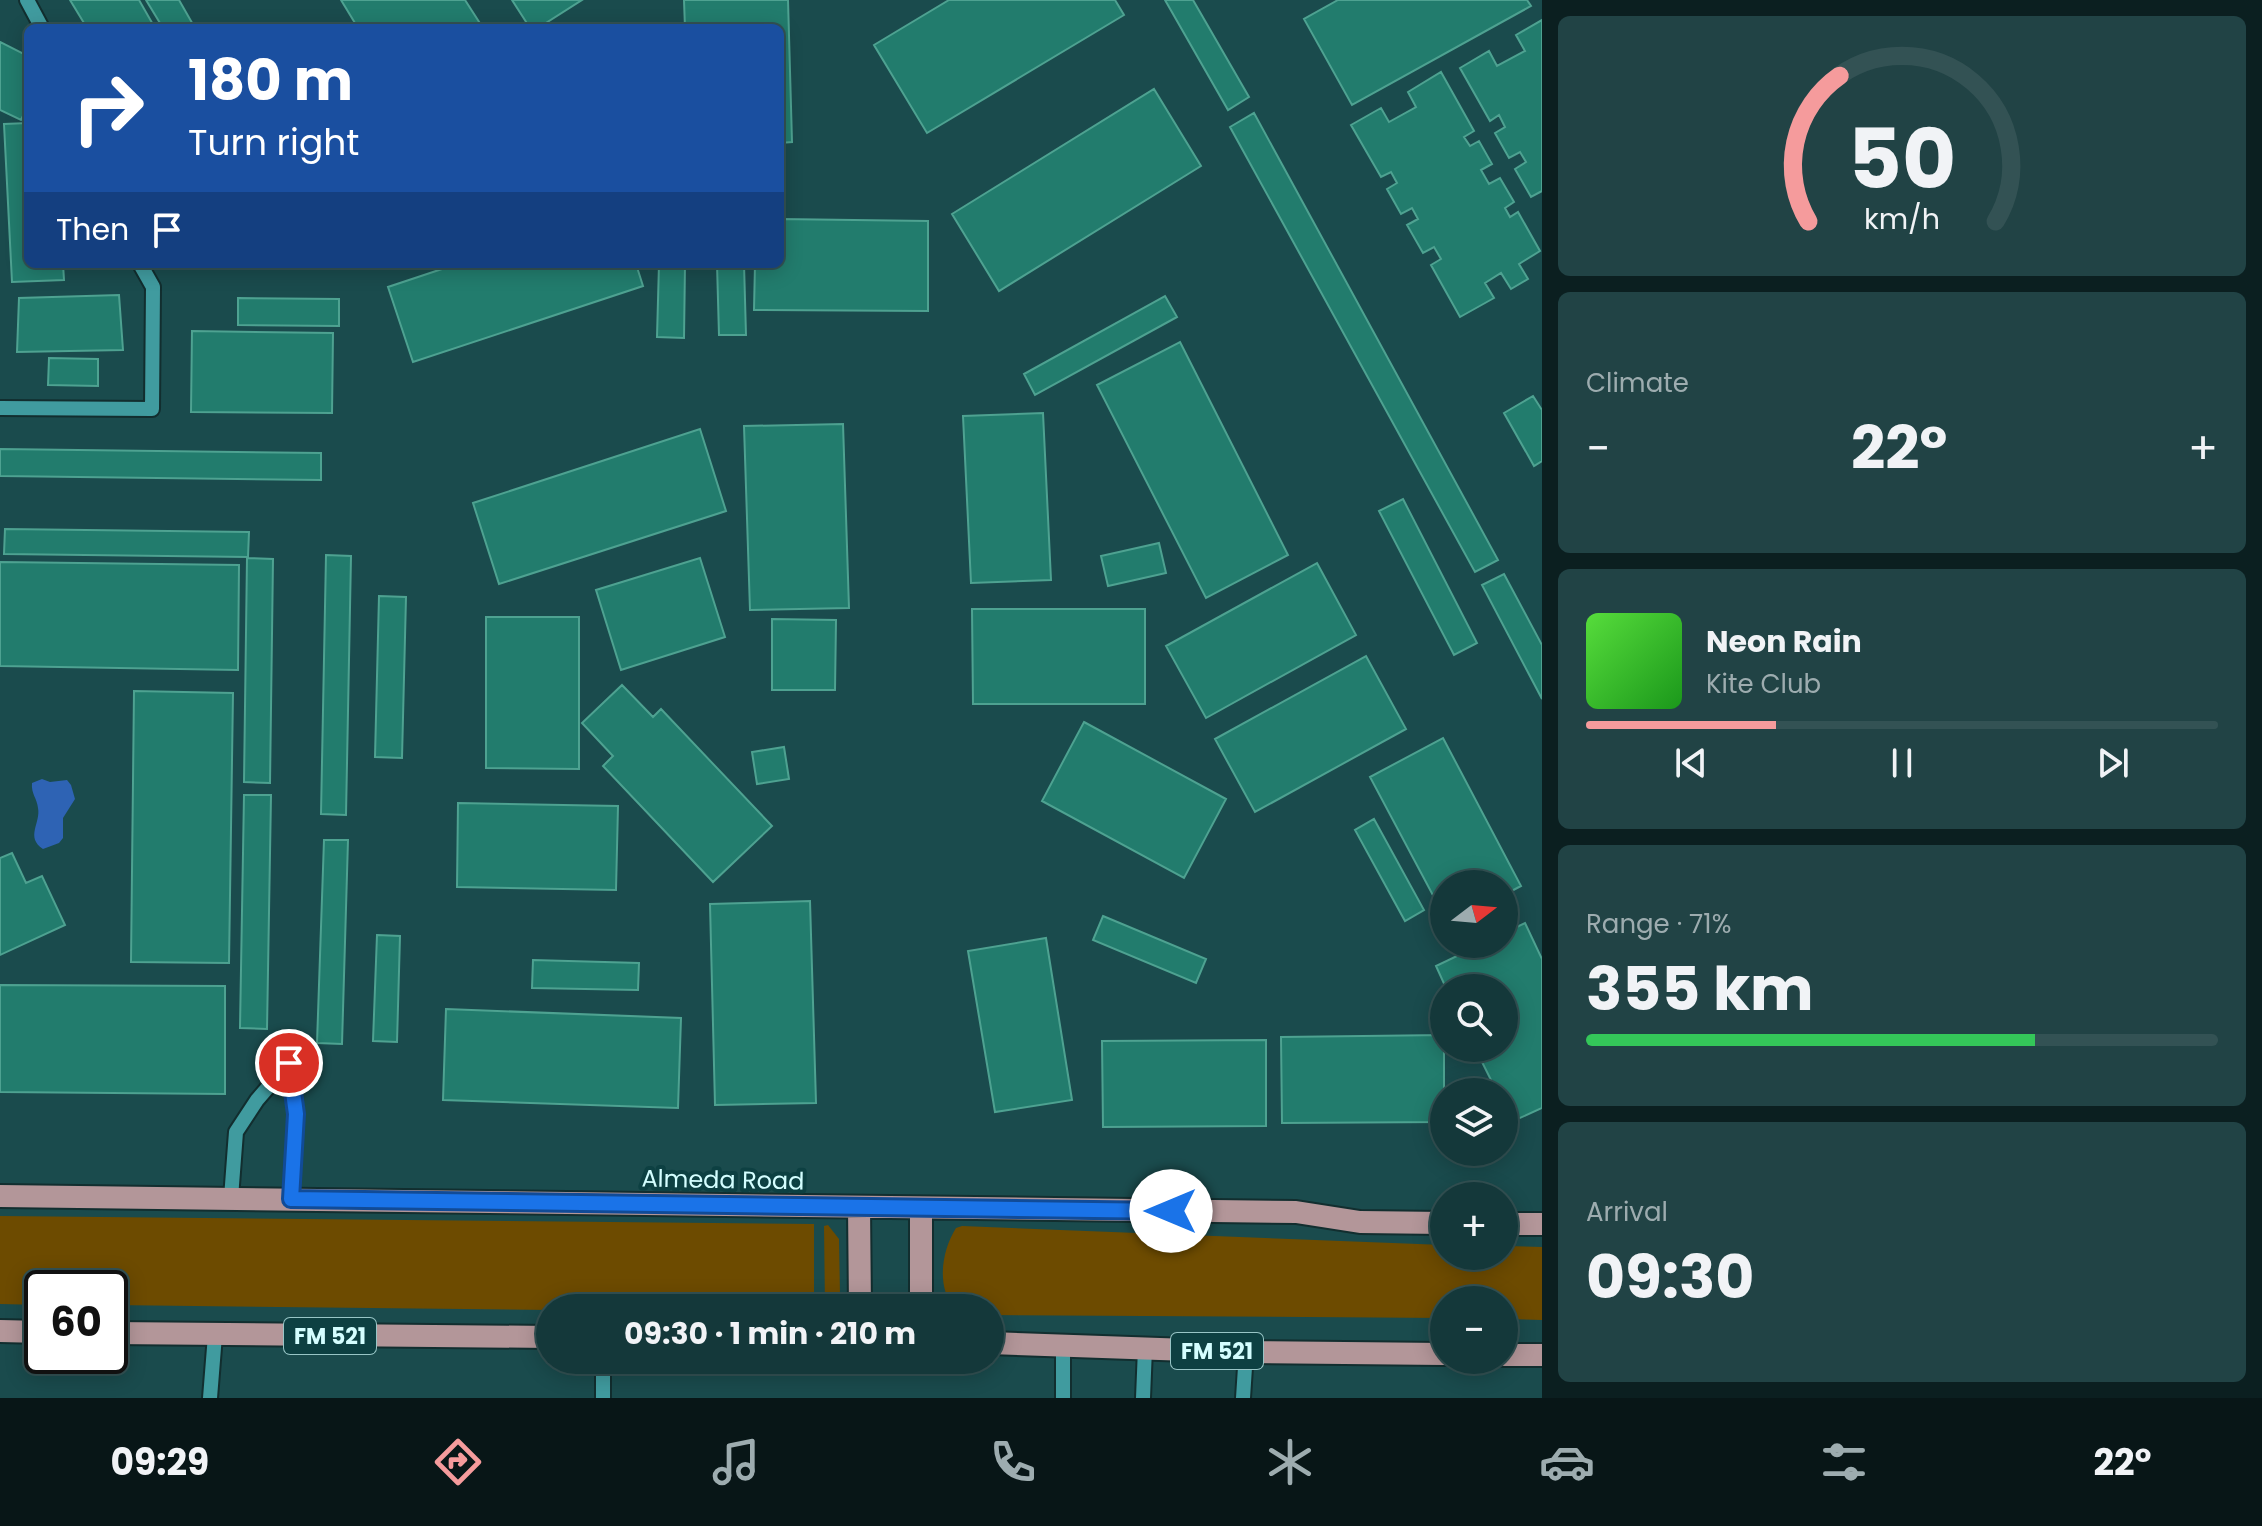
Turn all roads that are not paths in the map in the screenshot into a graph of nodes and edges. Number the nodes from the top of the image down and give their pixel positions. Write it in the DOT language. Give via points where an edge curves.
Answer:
graph roads {
  1 [pos="27,0"];
  2 [pos="40,24"];
  3 [pos="142,268"];
  4 [pos="0,408"];
  5 [pos="0,1196"];
  6 [pos="231,1198"];
  7 [pos="291,1199"];
  8 [pos="859,1207"];
  9 [pos="921,1208"];
  10 [pos="1430,1223"];
  11 [pos="1518,1224"];
  12 [pos="1542,1224"];
  13 [pos="860,1294"];
  14 [pos="921,1294"];
  15 [pos="0,1331"];
  16 [pos="24,1332"];
  17 [pos="128,1333"];
  18 [pos="215,1335"];
  19 [pos="536,1337"];
  20 [pos="1004,1344"];
  21 [pos="1063,1346"];
  22 [pos="1145,1348"];
  23 [pos="1246,1352"];
  24 [pos="1430,1354"];
  25 [pos="1518,1355"];
  26 [pos="1542,1355"];
  27 [pos="603,1374"];
  28 [pos="210,1398"];
  29 [pos="603,1398"];
  30 [pos="1063,1398"];
  31 [pos="1143,1398"];
  32 [pos="1243,1398"];
  1 -- 2 [label="lane"];
  3 -- 4 [label="lane" via="153,287 152,409"];
  5 -- 6 [label="main road, Almeda Road"];
  6 -- 7 [label="main road, Almeda Road"];
  6 -- 7 [label="lane" via="236,1132 289,1063 296,1114"];
  7 -- 8 [label="main road, Almeda Road"];
  8 -- 9 [label="main road, Almeda Road"];
  8 -- 13 [label="main road"];
  9 -- 10 [label="main road, Almeda Road" via="1296,1212 1360,1222"];
  9 -- 14 [label="main road"];
  11 -- 12 [label="main road"];
  15 -- 16 [label="main road"];
  17 -- 18 [label="main road, FM 521"];
  18 -- 19 [label="main road, FM 521"];
  18 -- 28 [label="lane"];
  20 -- 21 [label="main road, FM 521"];
  21 -- 22 [label="main road, FM 521"];
  21 -- 30 [label="lane"];
  22 -- 23 [label="main road, FM 521"];
  22 -- 31 [label="lane"];
  23 -- 24 [label="main road, FM 521"];
  23 -- 32 [label="lane"];
  25 -- 26 [label="main road"];
  27 -- 29 [label="lane"];
}
